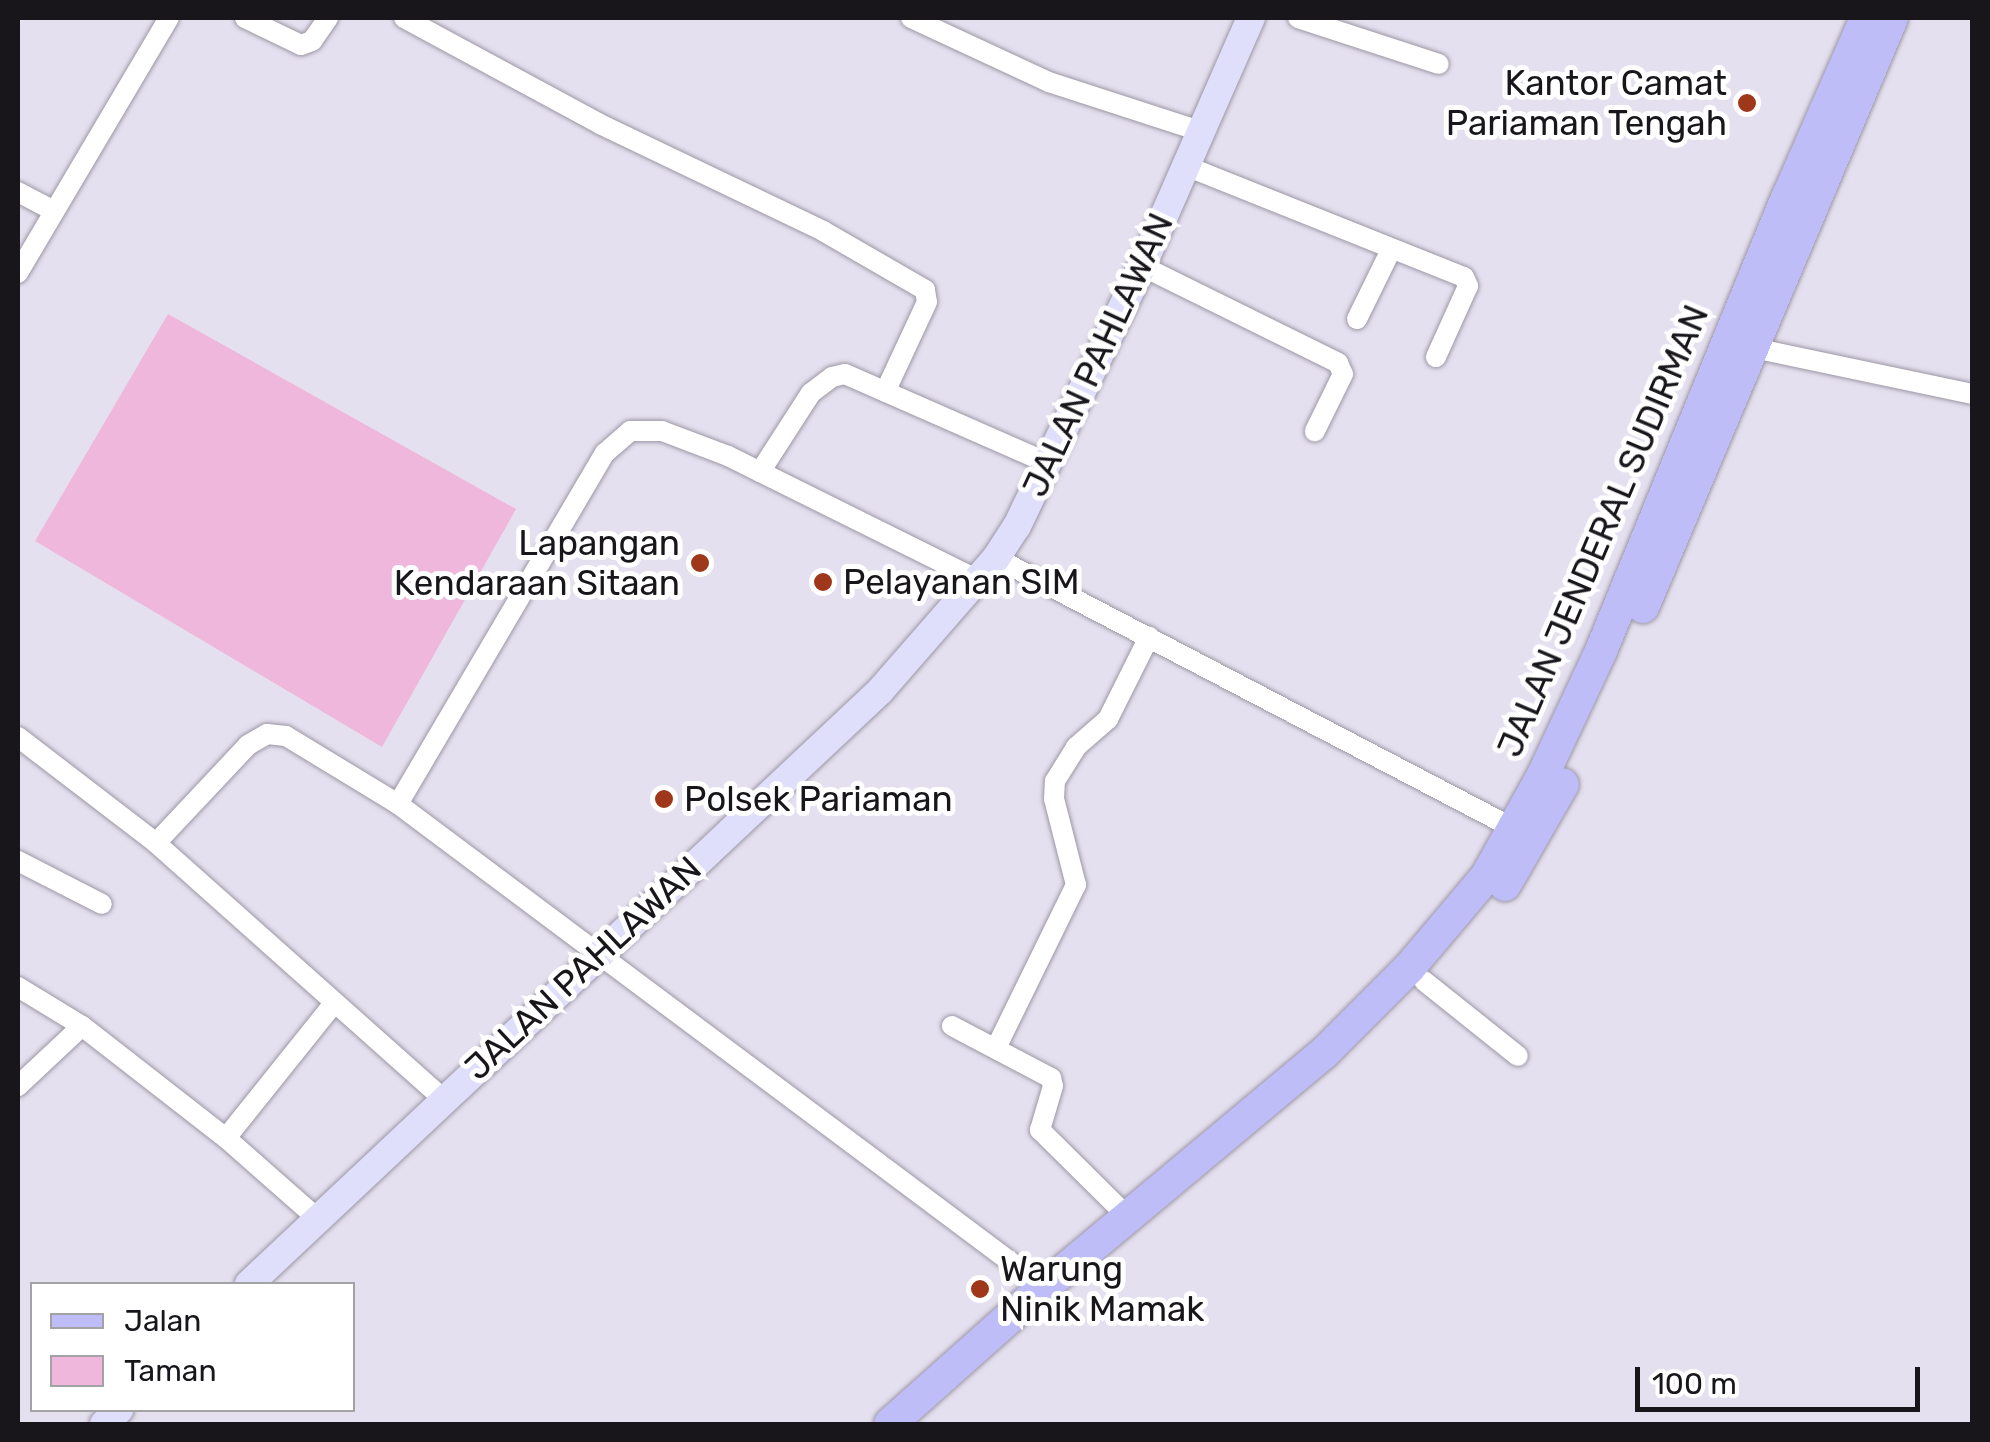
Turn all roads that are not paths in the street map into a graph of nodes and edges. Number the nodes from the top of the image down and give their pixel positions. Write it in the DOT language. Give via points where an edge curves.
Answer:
graph roads {
  1 [pos="169,18"];
  2 [pos="245,18"];
  3 [pos="328,18"];
  4 [pos="404,18"];
  5 [pos="911,18"];
  6 [pos="1251,18"];
  7 [pos="1298,18"];
  8 [pos="1866,18"];
  9 [pos="1892,18"];
  10 [pos="1439,64"];
  11 [pos="1200,131"];
  12 [pos="1186,166"];
  13 [pos="18,192"];
  14 [pos="1799,200"];
  15 [pos="54,210"];
  16 [pos="1391,250"];
  17 [pos="1142,266"];
  18 [pos="18,273"];
  19 [pos="1357,319"];
  20 [pos="1749,346"];
  21 [pos="1436,357"];
  22 [pos="884,392"];
  23 [pos="1968,393"];
  24 [pos="1315,431"];
  25 [pos="1048,464"];
  26 [pos="760,472"];
  27 [pos="996,558"];
  28 [pos="978,580"];
  29 [pos="1149,637"];
  30 [pos="1611,655"];
  31 [pos="18,737"];
  32 [pos="398,804"];
  33 [pos="1514,828"];
  34 [pos="156,842"];
  35 [pos="18,861"];
  36 [pos="102,904"];
  37 [pos="598,956"];
  38 [pos="1424,981"];
  39 [pos="18,987"];
  40 [pos="334,1003"];
  41 [pos="82,1026"];
  42 [pos="952,1026"];
  43 [pos="996,1048"];
  44 [pos="1518,1056"];
  45 [pos="18,1086"];
  46 [pos="443,1098"];
  47 [pos="226,1138"];
  48 [pos="1206,1166"];
  49 [pos="1128,1216"];
  50 [pos="318,1218"];
  51 [pos="251,1282"];
  52 [pos="1044,1287"];
  53 [pos="890,1424"];
  54 [pos="922,1424"];
  1 -- 15 [label="street"];
  2 -- 3 [label="street" via="301,45"];
  4 -- 22 [label="street" via="600,124 823,231 925,290 927,302"];
  5 -- 11 [label="street" via="1049,82"];
  6 -- 11 [label="street, JALAN PAHLAWAN"];
  7 -- 10 [label="street"];
  8 -- 14 [label="main road, JALAN JENDERAL SUDIRMAN"];
  9 -- 14 [label="main road, JALAN JENDERAL SUDIRMAN"];
  11 -- 12 [label="street, JALAN PAHLAWAN"];
  12 -- 16 [label="street"];
  12 -- 17 [label="street, JALAN PAHLAWAN"];
  13 -- 15 [label="street"];
  14 -- 20 [label="main road, JALAN JENDERAL SUDIRMAN"];
  14 -- 30 [label="main road, JALAN JENDERAL SUDIRMAN"];
  15 -- 18 [label="street"];
  16 -- 19 [label="street"];
  16 -- 21 [label="street" via="1468,281"];
  17 -- 24 [label="street" via="1338,363 1342,374"];
  17 -- 25 [label="street, JALAN PAHLAWAN"];
  20 -- 23 [label="street"];
  20 -- 30 [label="main road, JALAN JENDERAL SUDIRMAN"];
  22 -- 25 [label="street"];
  22 -- 26 [label="street" via="845,374 820,384"];
  25 -- 27 [label="street, JALAN PAHLAWAN"];
  26 -- 28 [label="street"];
  26 -- 32 [label="street" via="662,431 620,436"];
  27 -- 28 [label="street, JALAN PAHLAWAN"];
  27 -- 29 [label="street"];
  28 -- 37 [label="street, JALAN PAHLAWAN" via="880,690"];
  29 -- 33 [label="street"];
  29 -- 43 [label="street" via="1108,719 1076,748 1054,781 1076,885"];
  30 -- 33 [label="main road, JALAN JENDERAL SUDIRMAN"];
  30 -- 38 [label="main road, JALAN JENDERAL SUDIRMAN" via="1534,838 1502,889"];
  31 -- 34 [label="street"];
  32 -- 34 [label="street" via="286,736 267,734 248,745"];
  32 -- 37 [label="street"];
  33 -- 48 [label="main road, JALAN JENDERAL SUDIRMAN" via="1486,877 1409,968"];
  34 -- 40 [label="street"];
  35 -- 36 [label="street"];
  37 -- 46 [label="street, JALAN PAHLAWAN"];
  37 -- 52 [label="street"];
  38 -- 44 [label="street"];
  38 -- 48 [label="main road, JALAN JENDERAL SUDIRMAN" via="1338,1069"];
  39 -- 41 [label="street"];
  40 -- 46 [label="street"];
  40 -- 47 [label="street"];
  41 -- 45 [label="street"];
  41 -- 47 [label="street"];
  42 -- 43 [label="street"];
  43 -- 49 [label="street" via="1051,1078 1040,1130"];
  46 -- 50 [label="street, JALAN PAHLAWAN"];
  47 -- 50 [label="street"];
  48 -- 49 [label="main road, JALAN JENDERAL SUDIRMAN"];
  48 -- 54 [label="main road, JALAN JENDERAL SUDIRMAN"];
  49 -- 52 [label="main road, JALAN JENDERAL SUDIRMAN"];
  50 -- 51 [label="street, JALAN PAHLAWAN"];
  52 -- 53 [label="main road, JALAN JENDERAL SUDIRMAN"];
}
